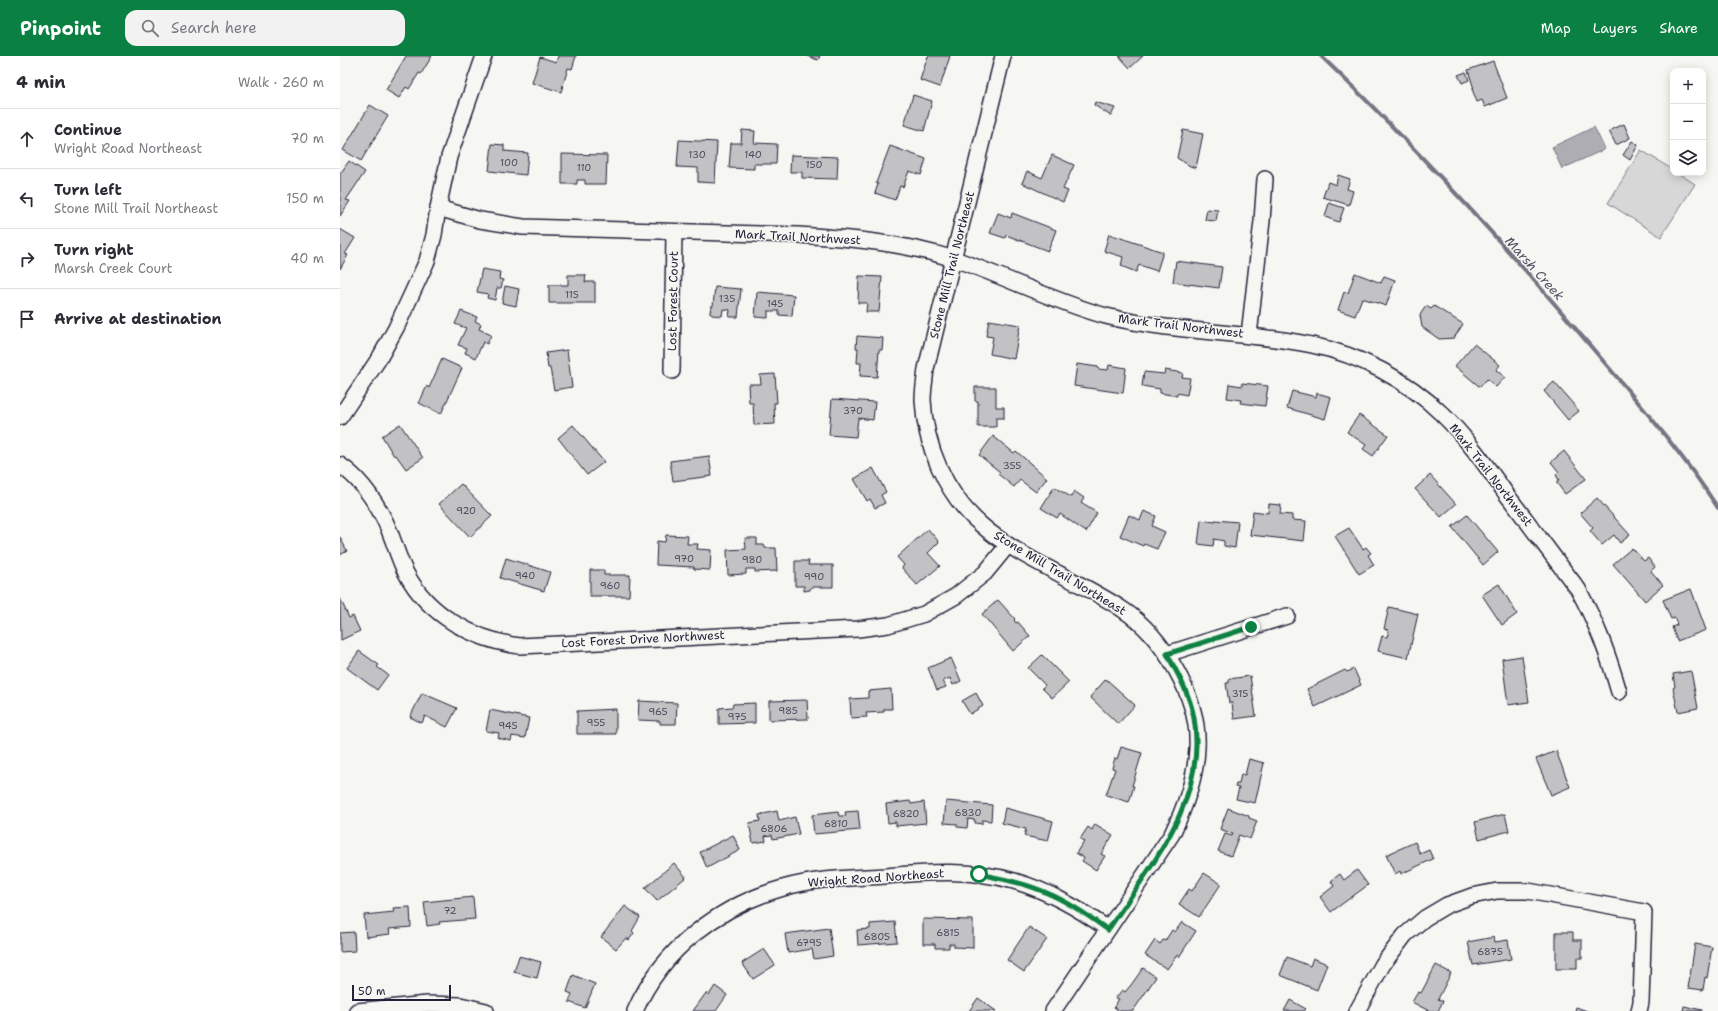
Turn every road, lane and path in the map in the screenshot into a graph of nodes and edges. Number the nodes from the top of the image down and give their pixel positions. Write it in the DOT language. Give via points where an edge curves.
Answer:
graph roads {
  1 [pos="484,56"];
  2 [pos="1003,56"];
  3 [pos="1265,179"];
  4 [pos="438,208"];
  5 [pos="674,232"];
  6 [pos="953,259"];
  7 [pos="1249,335"];
  8 [pos="672,371"];
  9 [pos="340,417"];
  10 [pos="340,465"];
  11 [pos="1008,545"];
  12 [pos="1287,616"];
  13 [pos="1167,654"];
  14 [pos="1619,692"];
  15 [pos="1108,930"];
  16 [pos="357,1011"];
  17 [pos="486,1011"];
  18 [pos="635,1011"];
  19 [pos="1053,1011"];
  20 [pos="1357,1011"];
  21 [pos="1639,1011"];
  1 -- 4 [label="street" via="449,157"];
  2 -- 6 [label="street, Stone Mill Trail Northeast"];
  3 -- 7 [label="street"];
  4 -- 5 [label="street, Mark Trail Northwest" via="480,220 523,227"];
  4 -- 9 [label="street" via="427,261 396,328"];
  5 -- 6 [label="street, Mark Trail Northwest" via="839,237"];
  5 -- 8 [label="street, Lost Forest Court"];
  6 -- 7 [label="street, Mark Trail Northwest" via="1066,304 1107,316 1155,325"];
  6 -- 11 [label="street, Stone Mill Trail Northeast" via="926,370 923,399 926,429 938,466 955,496 979,523"];
  7 -- 14 [label="street, Mark Trail Northwest" via="1314,345 1359,359 1405,384 1442,414 1470,445 1578,589 1603,638"];
  10 -- 11 [label="street, Lost Forest Drive Northwest" via="348,470 370,495 384,519 406,573 430,604 468,632 510,645 858,629 888,625 924,614 956,596 985,573"];
  11 -- 13 [label="street, Stone Mill Trail Northeast" via="1123,609 1147,630"];
  12 -- 13 [label="street"];
  13 -- 15 [label="street, Stone Mill Trail Northeast" via="1183,682 1194,717 1197,747 1193,778 1184,808 1172,834"];
  15 -- 18 [label="street, Wright Road Northeast" via="1079,909 1047,893 1014,881 979,874 930,872 821,881 784,887 727,910 699,929 657,971"];
  15 -- 19 [label="street, Stone Mill Trail Northeast"];
  16 -- 17 [label="street" via="427,1004 460,1005"];
  20 -- 21 [label="street" via="1383,964 1405,935 1425,918 1447,905 1472,896 1491,892 1528,891 1644,912"];
}
